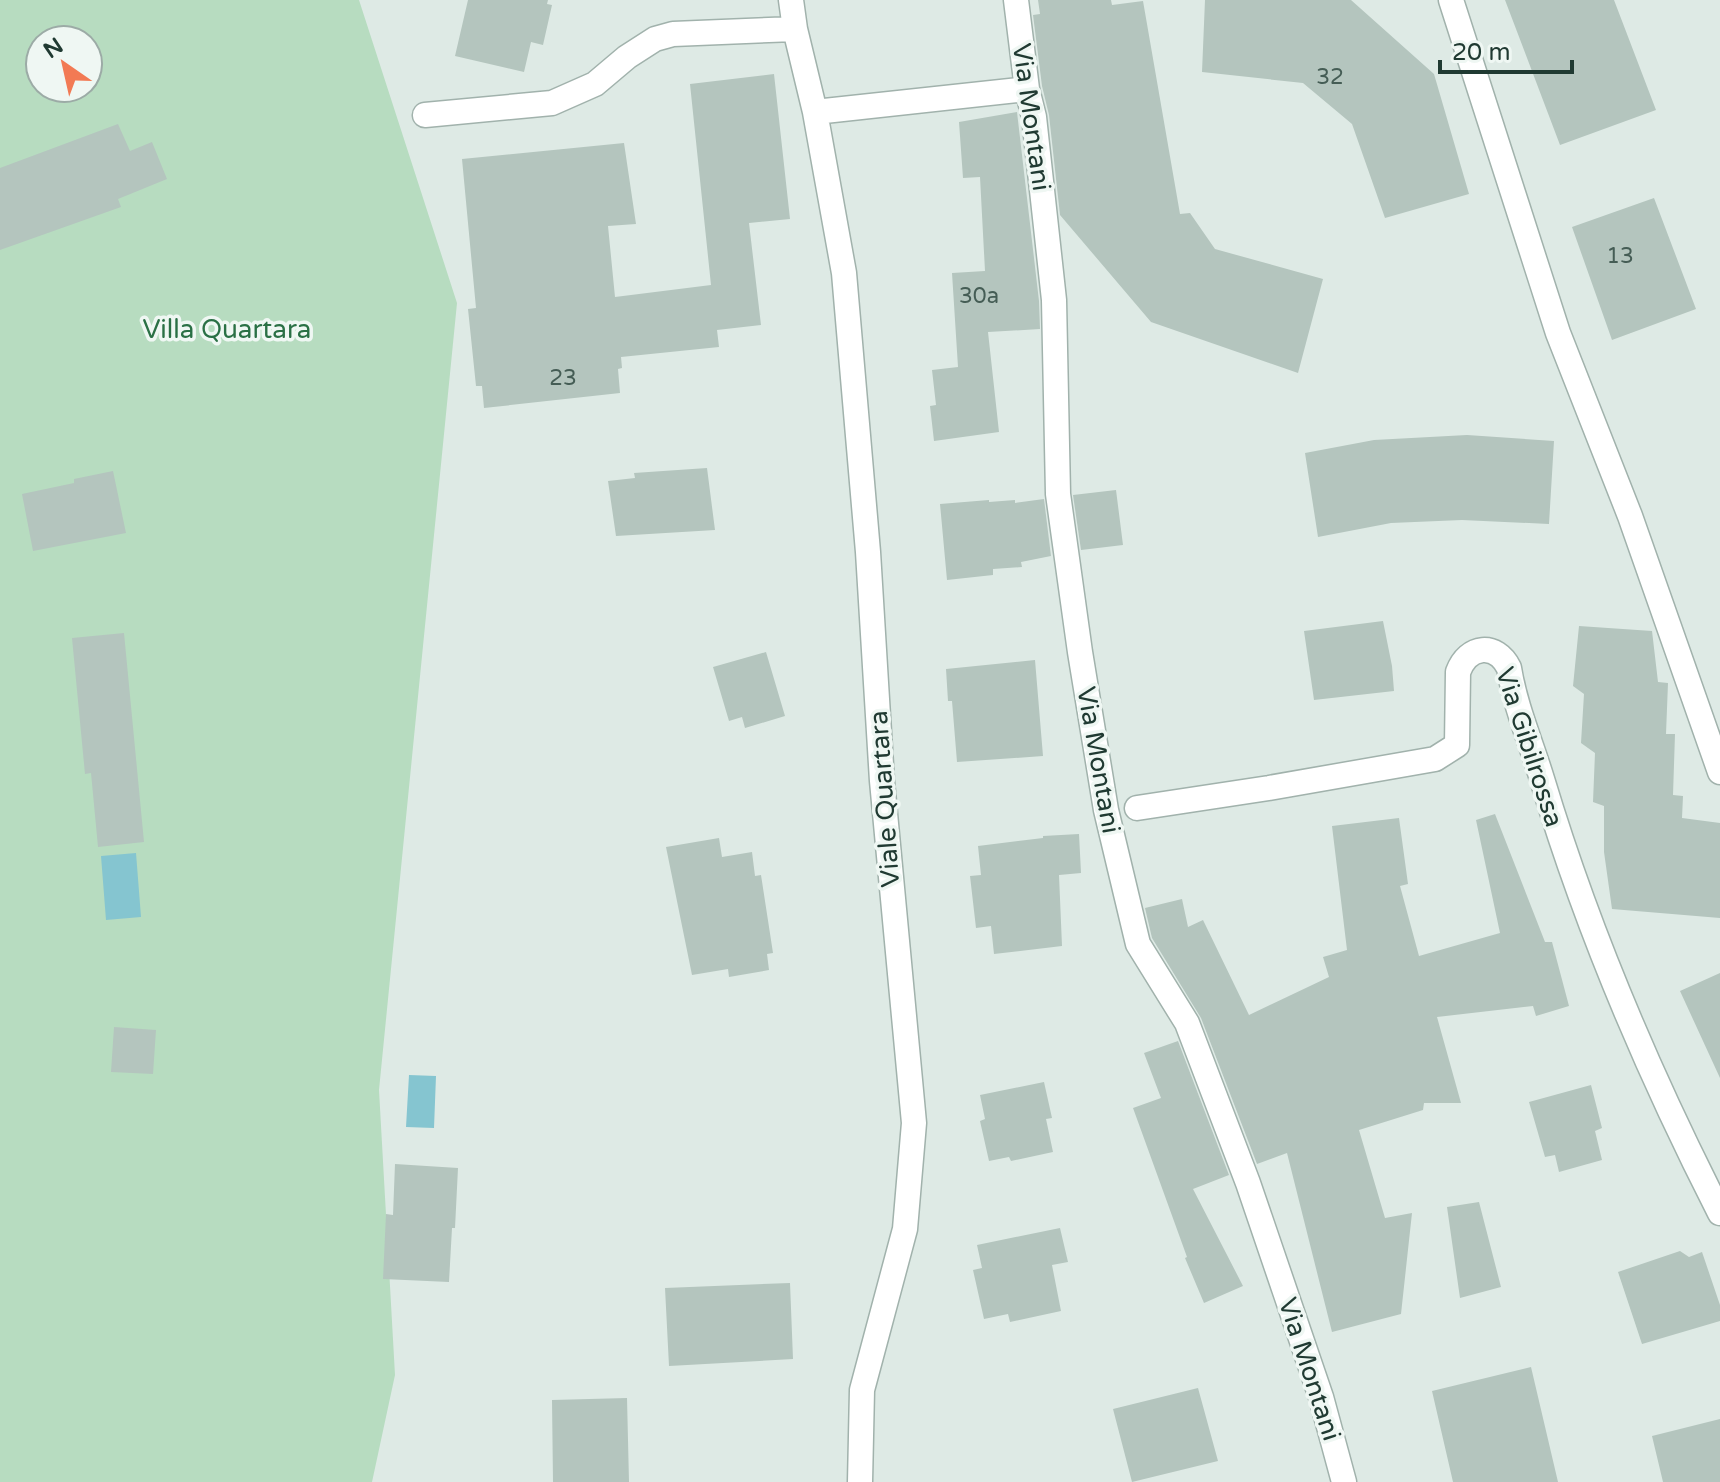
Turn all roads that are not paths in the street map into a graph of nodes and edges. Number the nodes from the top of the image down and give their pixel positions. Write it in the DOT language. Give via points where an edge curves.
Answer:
graph roads {
  1 [pos="791,0"];
  2 [pos="1016,0"];
  3 [pos="1451,0"];
  4 [pos="795,29"];
  5 [pos="1027,89"];
  6 [pos="815,112"];
  7 [pos="425,115"];
  8 [pos="1720,772"];
  9 [pos="1137,808"];
  10 [pos="1720,1213"];
  11 [pos="860,1482"];
  12 [pos="1344,1482"];
  1 -- 4 [label="street, Viale Quartara"];
  2 -- 5 [label="street, Via Montani"];
  3 -- 8 [label="street" via="1558,333 1630,516"];
  4 -- 6 [label="street, Viale Quartara"];
  4 -- 7 [label="street" via="673,34 655,39 595,84 552,103"];
  5 -- 6 [label="street"];
  5 -- 12 [label="street, Via Montani" via="1054,300 1058,494 1106,810 1138,944 1187,1023 1248,1183 1321,1397"];
  6 -- 11 [label="street, Viale Quartara" via="844,273 914,1123 905,1229 862,1390"];
  9 -- 10 [label="street, Via Gibilrossa" via="1435,759 1457,745 1461,663 1474,652 1499,654 1509,668 1557,830 1621,1001"];
}
